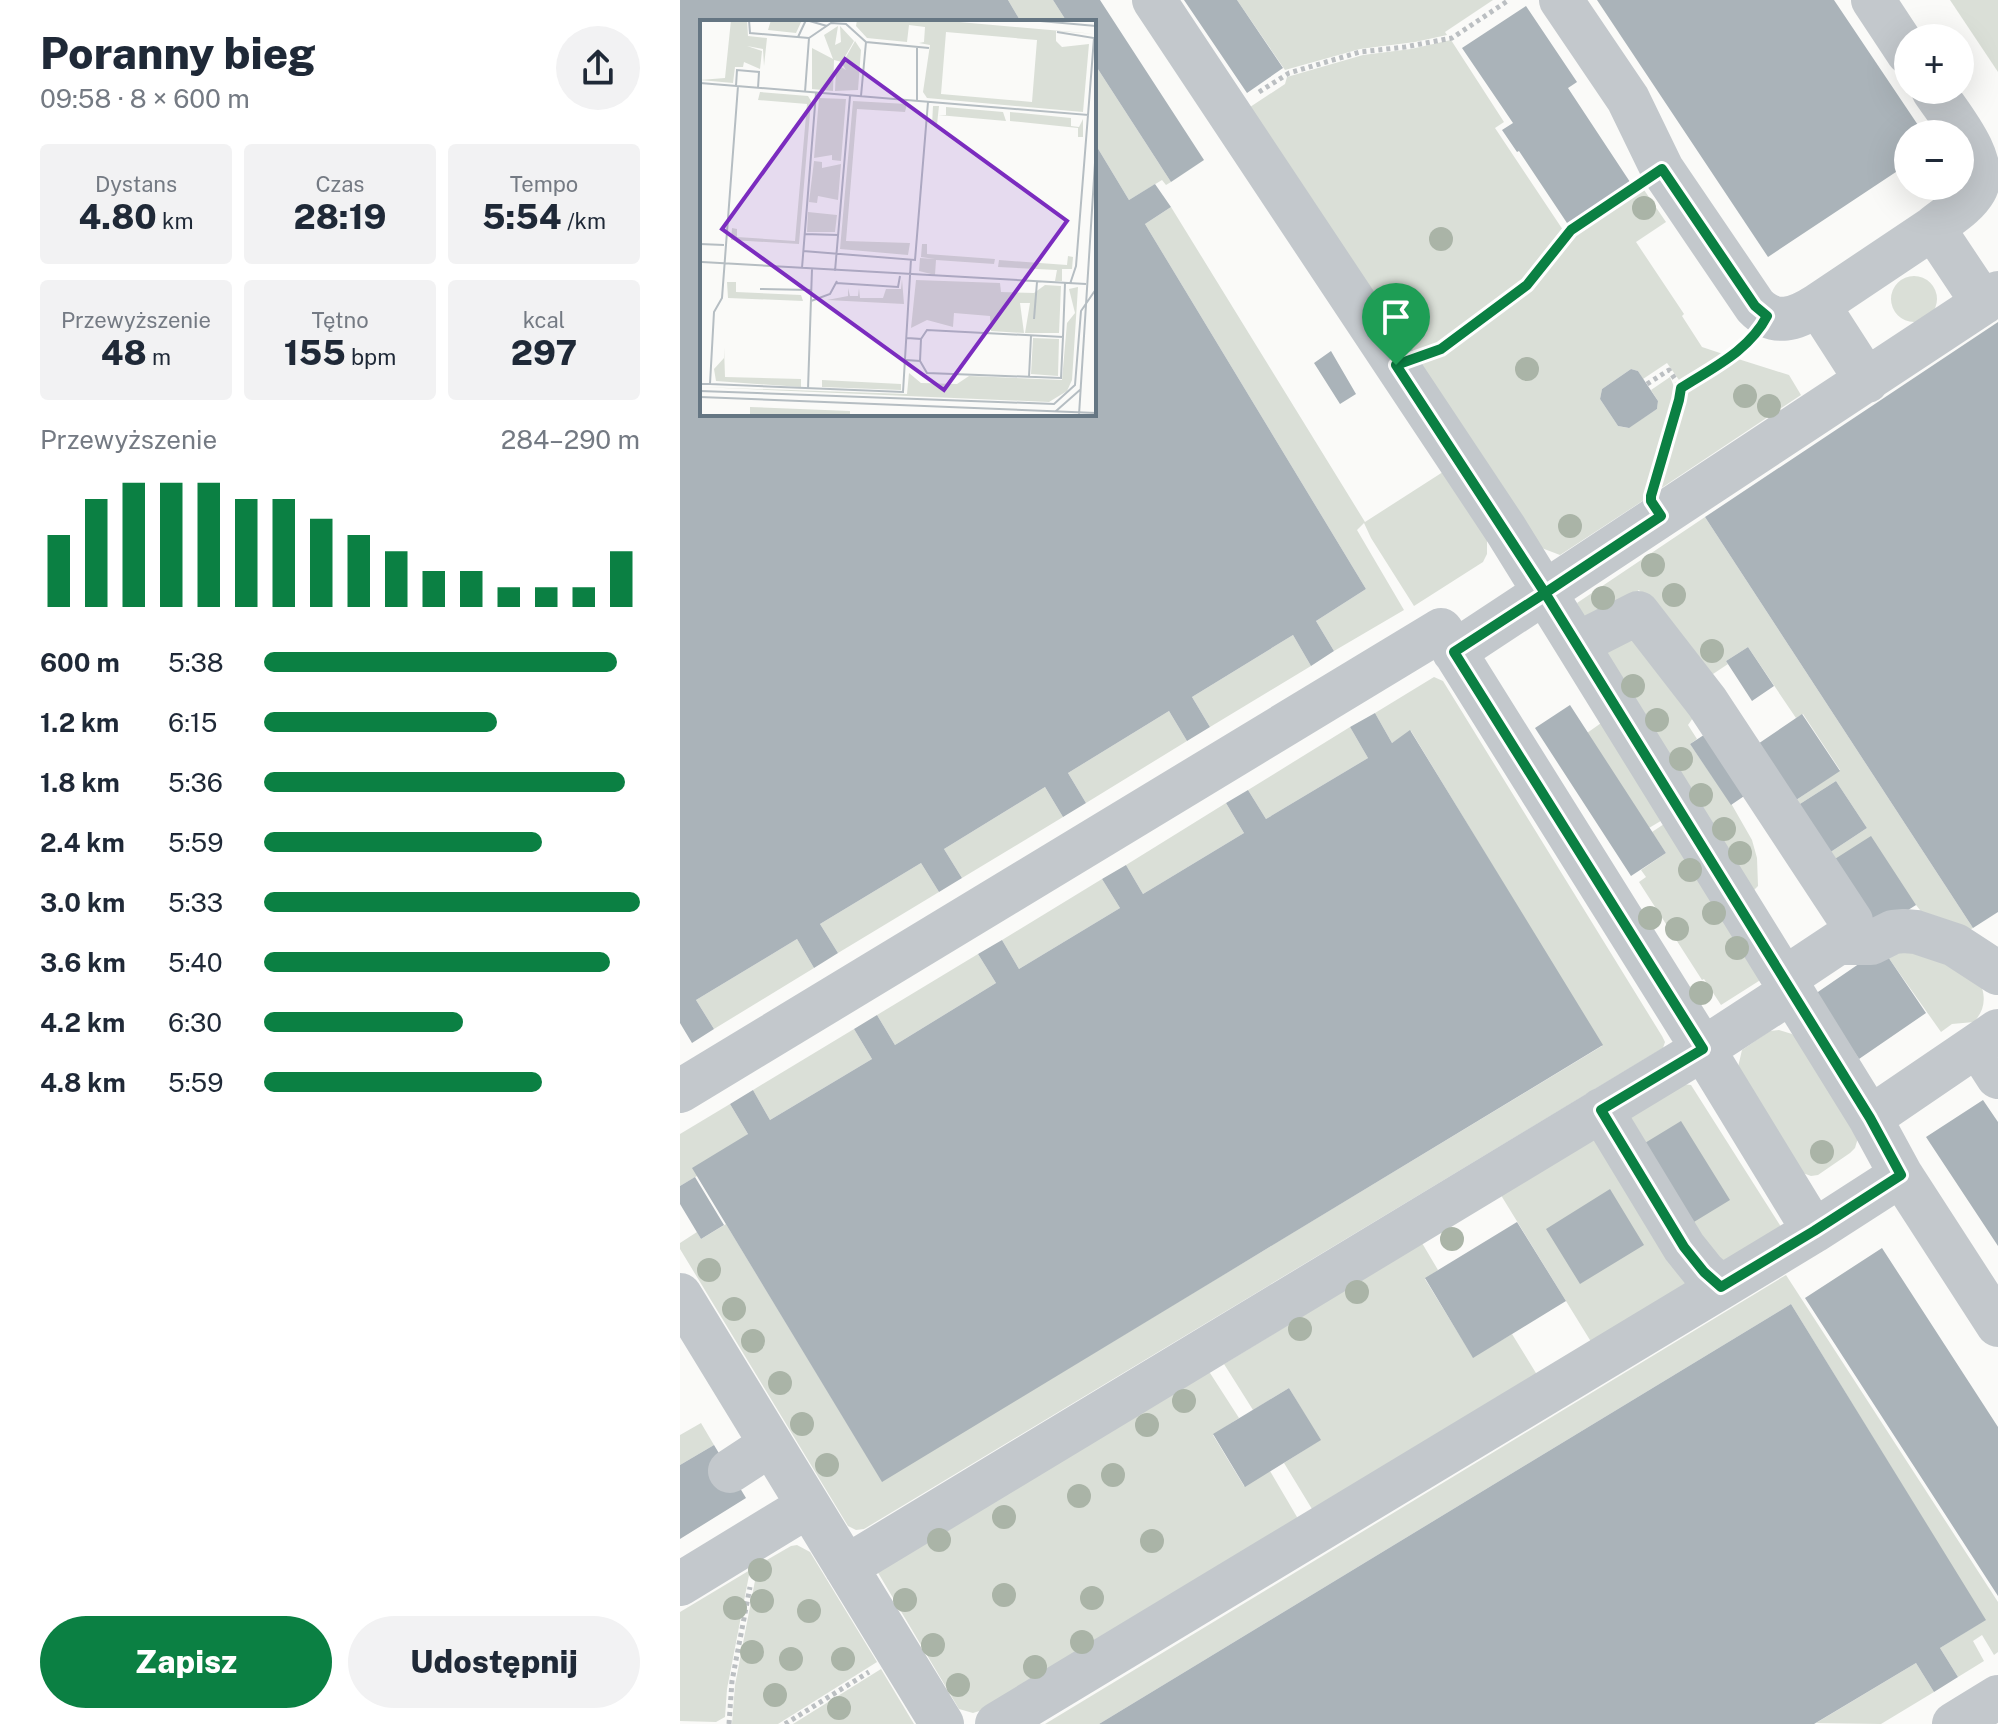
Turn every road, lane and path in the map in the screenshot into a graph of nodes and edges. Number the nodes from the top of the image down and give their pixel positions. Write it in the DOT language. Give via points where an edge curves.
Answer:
graph roads {
  1 [pos="1154,0"];
  2 [pos="1509,0"];
  3 [pos="1561,0"];
  4 [pos="1873,0"];
  5 [pos="1894,32"];
  6 [pos="1942,104"];
  7 [pos="1228,112"];
  8 [pos="1662,169"];
  9 [pos="1933,228"];
  10 [pos="1990,298"];
  11 [pos="1818,305"];
  12 [pos="1767,316"];
  13 [pos="1396,365"];
  14 [pos="1867,381"];
  15 [pos="1647,384"];
  16 [pos="1681,388"];
  17 [pos="1661,516"];
  18 [pos="1545,593"];
  19 [pos="1577,644"];
  20 [pos="1454,652"];
  21 [pos="1851,943"];
  22 [pos="1998,973"];
  23 [pos="1788,985"];
  24 [pos="1703,1049"];
  25 [pos="1991,1051"];
  26 [pos="680,1091"];
  27 [pos="1601,1110"];
  28 [pos="1870,1118"];
  29 [pos="1901,1175"];
  30 [pos="1814,1231"];
  31 [pos="1721,1287"];
  32 [pos="680,1295"];
  33 [pos="1998,1325"];
  34 [pos="771,1444"];
  35 [pos="730,1471"];
  36 [pos="808,1506"];
  37 [pos="753,1539"];
  38 [pos="846,1567"];
  39 [pos="680,1584"];
  40 [pos="899,1654"];
  41 [pos="1998,1697"];
  42 [pos="729,1724"];
  43 [pos="785,1724"];
  44 [pos="942,1724"];
  45 [pos="997,1724"];
  46 [pos="1954,1724"];
  1 -- 7 [label="lane"];
  2 -- 7 [label="path" via="1452,38 1360,52 1289,73"];
  3 -- 8 [label="lane" via="1628,99"];
  4 -- 5 [label="lane"];
  6 -- 9 [label="lane" via="1970,147 1980,178 1966,201"];
  7 -- 13 [label="lane"];
  8 -- 12 [label="lane"];
  8 -- 13 [label="path" via="1571,230 1527,285 1441,349"];
  9 -- 10 [label="lane"];
  9 -- 11 [label="lane"];
  10 -- 14 [label="lane"];
  11 -- 12 [label="lane" via="1779,320"];
  11 -- 14 [label="lane"];
  12 -- 16 [label="path" via="1751,341"];
  13 -- 18 [label="lane"];
  14 -- 17 [label="lane"];
  15 -- 16 [label="path" via="1669,370"];
  16 -- 17 [label="path" via="1651,496"];
  17 -- 18 [label="lane"];
  18 -- 19 [label="lane"];
  18 -- 20 [label="lane"];
  19 -- 21 [label="lane" via="1638,613 1707,702 1851,921"];
  19 -- 23 [label="lane"];
  20 -- 24 [label="lane"];
  20 -- 26 [label="lane" via="1441,630"];
  21 -- 22 [label="lane" via="1916,932 1955,945"];
  21 -- 23 [label="lane" via="1838,943"];
  23 -- 24 [label="lane"];
  23 -- 28 [label="lane"];
  24 -- 27 [label="lane"];
  24 -- 30 [label="lane"];
  25 -- 28 [label="lane"];
  27 -- 31 [label="lane" via="1684,1247"];
  27 -- 38 [label="lane"];
  28 -- 29 [label="lane"];
  29 -- 30 [label="lane"];
  29 -- 33 [label="lane"];
  30 -- 31 [label="lane"];
  31 -- 45 [label="lane"];
  32 -- 34 [label="lane"];
  34 -- 35 [label="lane"];
  34 -- 36 [label="lane"];
  36 -- 37 [label="lane"];
  36 -- 38 [label="lane"];
  37 -- 39 [label="lane"];
  37 -- 42 [label="path" via="757,1550"];
  38 -- 40 [label="lane"];
  40 -- 43 [label="path"];
  40 -- 44 [label="lane"];
  41 -- 46 [label="lane"];
}
